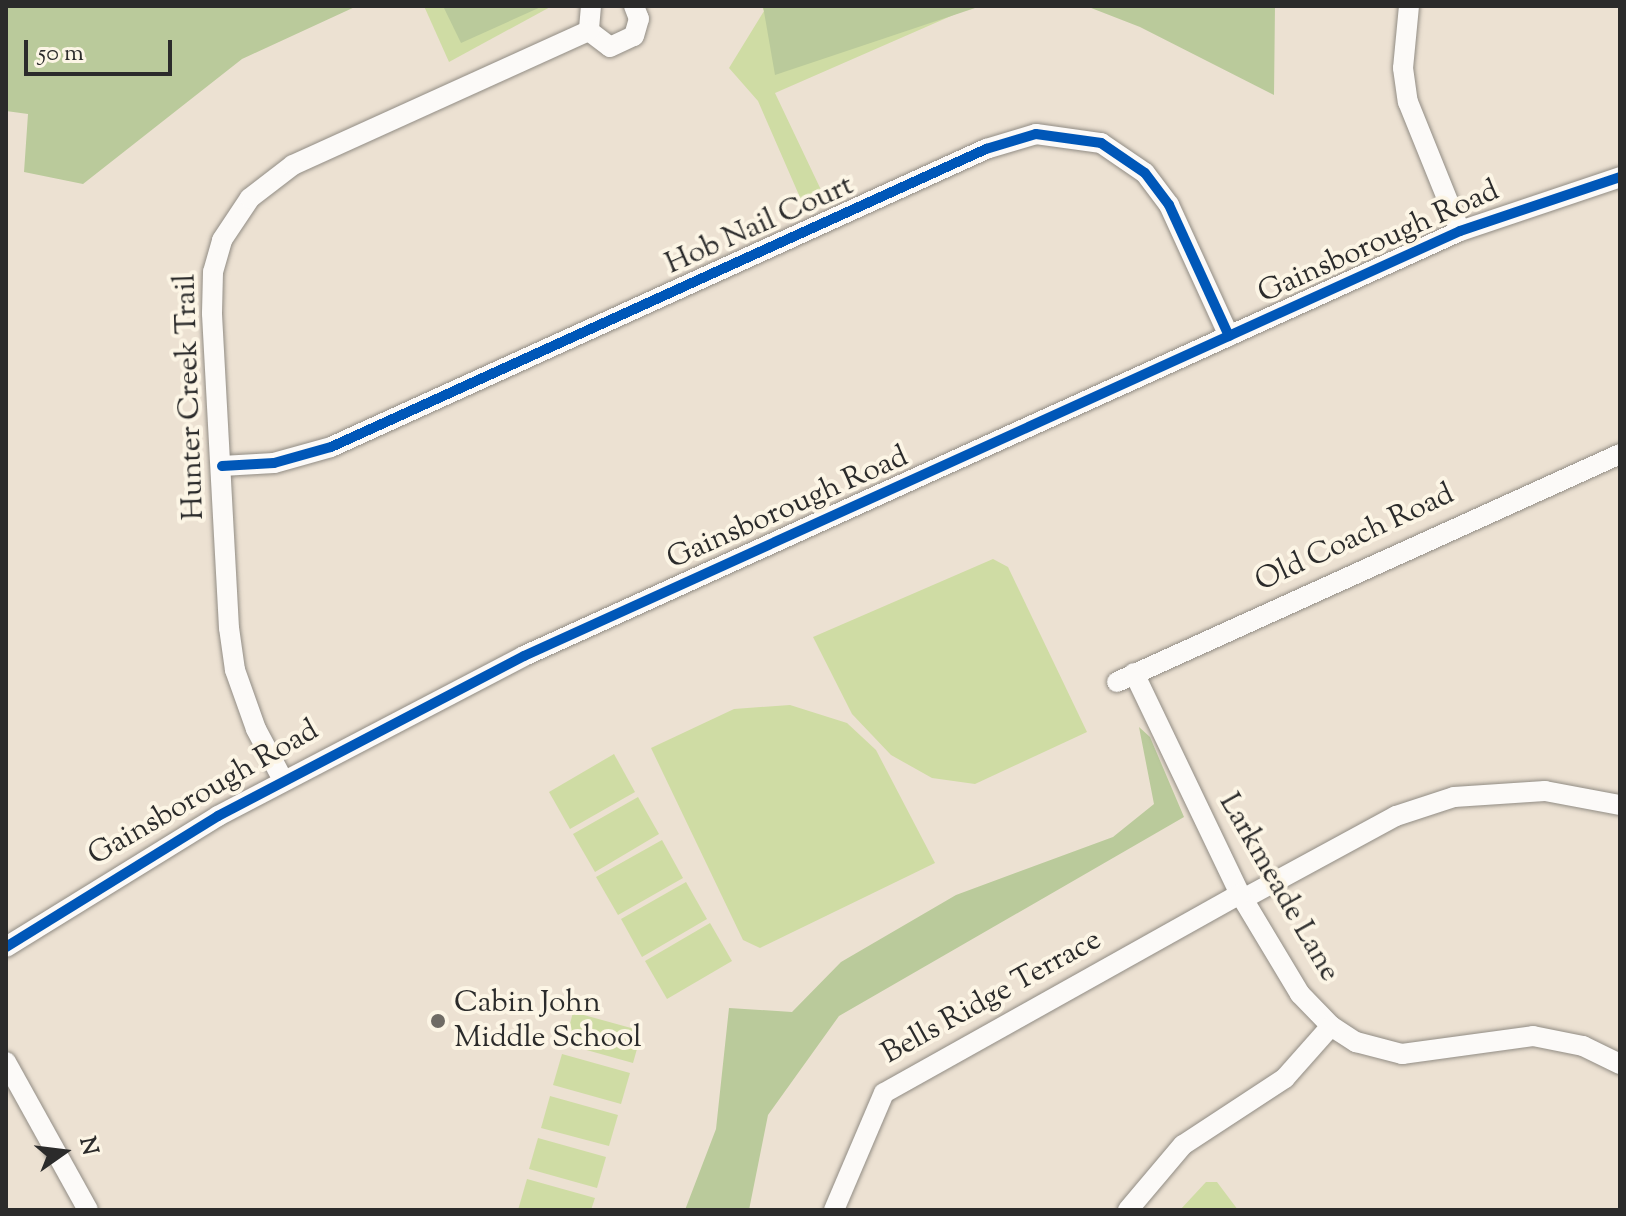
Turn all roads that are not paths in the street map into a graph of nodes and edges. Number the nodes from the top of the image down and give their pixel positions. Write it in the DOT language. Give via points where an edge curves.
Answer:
graph roads {
  1 [pos="591,6"];
  2 [pos="634,6"];
  3 [pos="1409,6"];
  4 [pos="589,31"];
  5 [pos="1620,177"];
  6 [pos="1460,231"];
  7 [pos="1229,336"];
  8 [pos="1620,454"];
  9 [pos="222,466"];
  10 [pos="1126,678"];
  11 [pos="283,780"];
  12 [pos="1620,805"];
  13 [pos="1242,896"];
  14 [pos="6,947"];
  15 [pos="1331,1026"];
  16 [pos="6,1062"];
  17 [pos="1620,1064"];
  18 [pos="88,1210"];
  19 [pos="834,1210"];
  20 [pos="1128,1210"];
  1 -- 4 [label="street"];
  2 -- 4 [label="street" via="638,28 628,43 601,45"];
  3 -- 6 [label="street" via="1403,68 1408,102"];
  4 -- 9 [label="street, Hunter Creek Trail" via="293,165 250,198 222,240 213,272"];
  5 -- 6 [label="street, Gainsborough Road"];
  6 -- 7 [label="street, Gainsborough Road"];
  7 -- 9 [label="street, Hob Nail Court" via="1169,205 1145,173 1101,143 1036,134 986,149 331,447 274,463"];
  7 -- 11 [label="street, Gainsborough Road" via="524,656"];
  8 -- 10 [label="street, Old Coach Road"];
  9 -- 11 [label="street, Hunter Creek Trail" via="235,670"];
  10 -- 13 [label="street, Larkmeade Lane"];
  11 -- 14 [label="street, Gainsborough Road"];
  12 -- 13 [label="street, Bells Ridge Terrace" via="1545,791 1454,797 1396,816"];
  13 -- 15 [label="street, Larkmeade Lane" via="1300,994"];
  13 -- 19 [label="street, Bells Ridge Terrace" via="884,1093"];
  15 -- 17 [label="street, Larkmeade Lane" via="1356,1042 1402,1054 1533,1036 1583,1046"];
  15 -- 20 [label="street" via="1285,1078 1183,1145"];
  16 -- 18 [label="street"];
}
